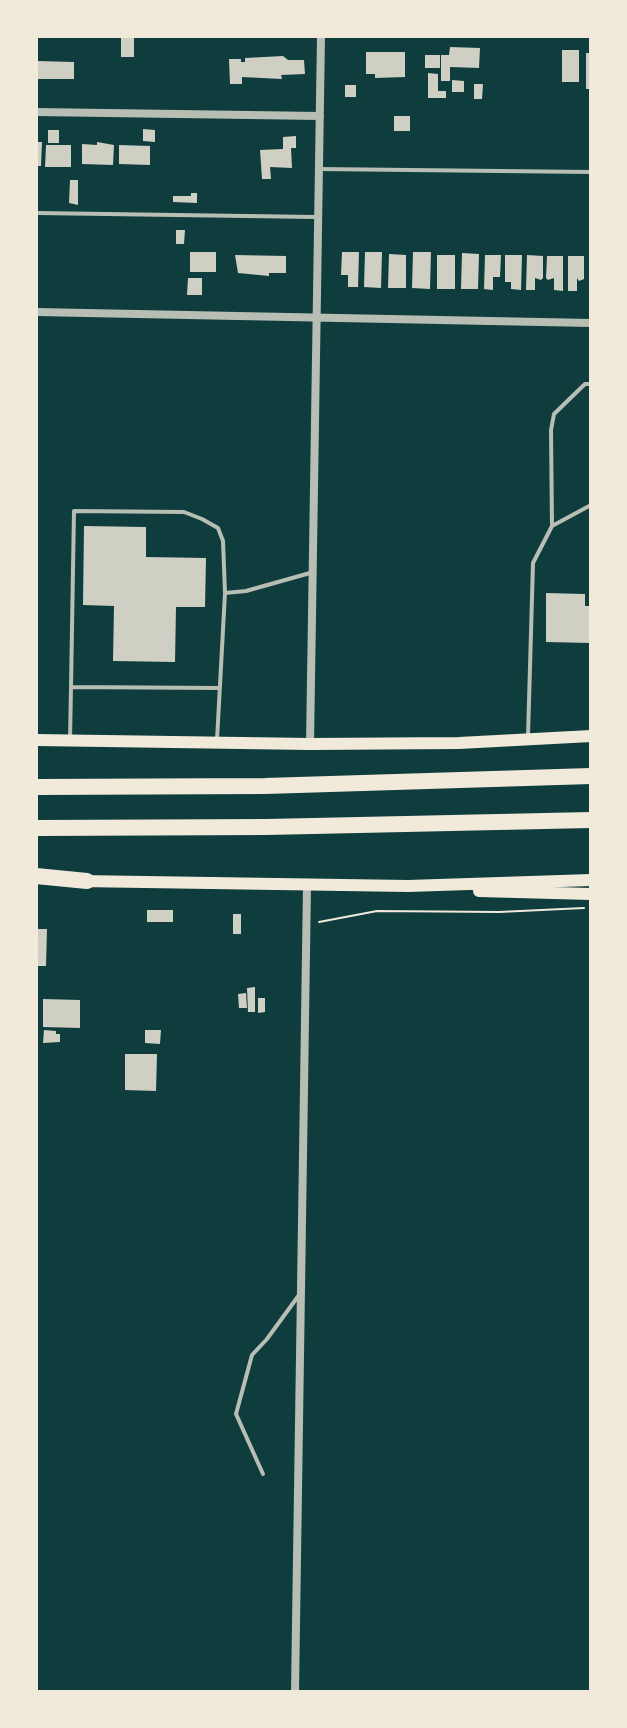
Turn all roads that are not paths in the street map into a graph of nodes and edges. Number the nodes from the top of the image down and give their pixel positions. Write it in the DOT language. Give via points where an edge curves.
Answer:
graph roads {
  1 [pos="321,36"];
  2 [pos="36,112"];
  3 [pos="320,116"];
  4 [pos="319,169"];
  5 [pos="591,172"];
  6 [pos="36,213"];
  7 [pos="318,217"];
  8 [pos="36,312"];
  9 [pos="317,317"];
  10 [pos="591,323"];
  11 [pos="591,384"];
  12 [pos="591,505"];
  13 [pos="552,526"];
  14 [pos="313,572"];
  15 [pos="225,593"];
  16 [pos="71,687"];
  17 [pos="219,688"];
  18 [pos="591,736"];
  19 [pos="528,738"];
  20 [pos="36,740"];
  21 [pos="70,741"];
  22 [pos="217,742"];
  23 [pos="310,744"];
  24 [pos="591,776"];
  25 [pos="36,787"];
  26 [pos="591,820"];
  27 [pos="36,828"];
  28 [pos="36,876"];
  29 [pos="591,880"];
  30 [pos="87,881"];
  31 [pos="36,882"];
  32 [pos="307,885"];
  33 [pos="408,886"];
  34 [pos="591,894"];
  35 [pos="300,1294"];
  36 [pos="263,1474"];
  37 [pos="295,1692"];
  1 -- 3 [label="street"];
  2 -- 3 [label="street"];
  3 -- 4 [label="street"];
  4 -- 5 [label="lane"];
  4 -- 7 [label="street"];
  6 -- 7 [label="lane"];
  7 -- 9 [label="street"];
  8 -- 9 [label="street"];
  9 -- 10 [label="street"];
  9 -- 14 [label="street"];
  11 -- 13 [label="lane" via="554,414"];
  12 -- 13 [label="lane"];
  13 -- 19 [label="lane" via="533,563"];
  14 -- 15 [label="lane"];
  14 -- 23 [label="street"];
  15 -- 16 [label="lane" via="223,541 218,528 202,519 184,512 74,511"];
  15 -- 17 [label="lane"];
  16 -- 17 [label="lane"];
  16 -- 21 [label="lane"];
  17 -- 22 [label="lane"];
  18 -- 19 [label="main road"];
  19 -- 23 [label="main road"];
  20 -- 21 [label="main road"];
  21 -- 22 [label="main road"];
  22 -- 23 [label="main road"];
  24 -- 25 [label="highway"];
  26 -- 27 [label="highway"];
  28 -- 30 [label="highway"];
  29 -- 33 [label="main road"];
  30 -- 31 [label="main road"];
  30 -- 32 [label="main road"];
  32 -- 33 [label="main road"];
  32 -- 35 [label="street"];
  33 -- 34 [label="main road"];
  35 -- 36 [label="lane" via="252,1355 236,1414"];
  35 -- 37 [label="street"];
}
